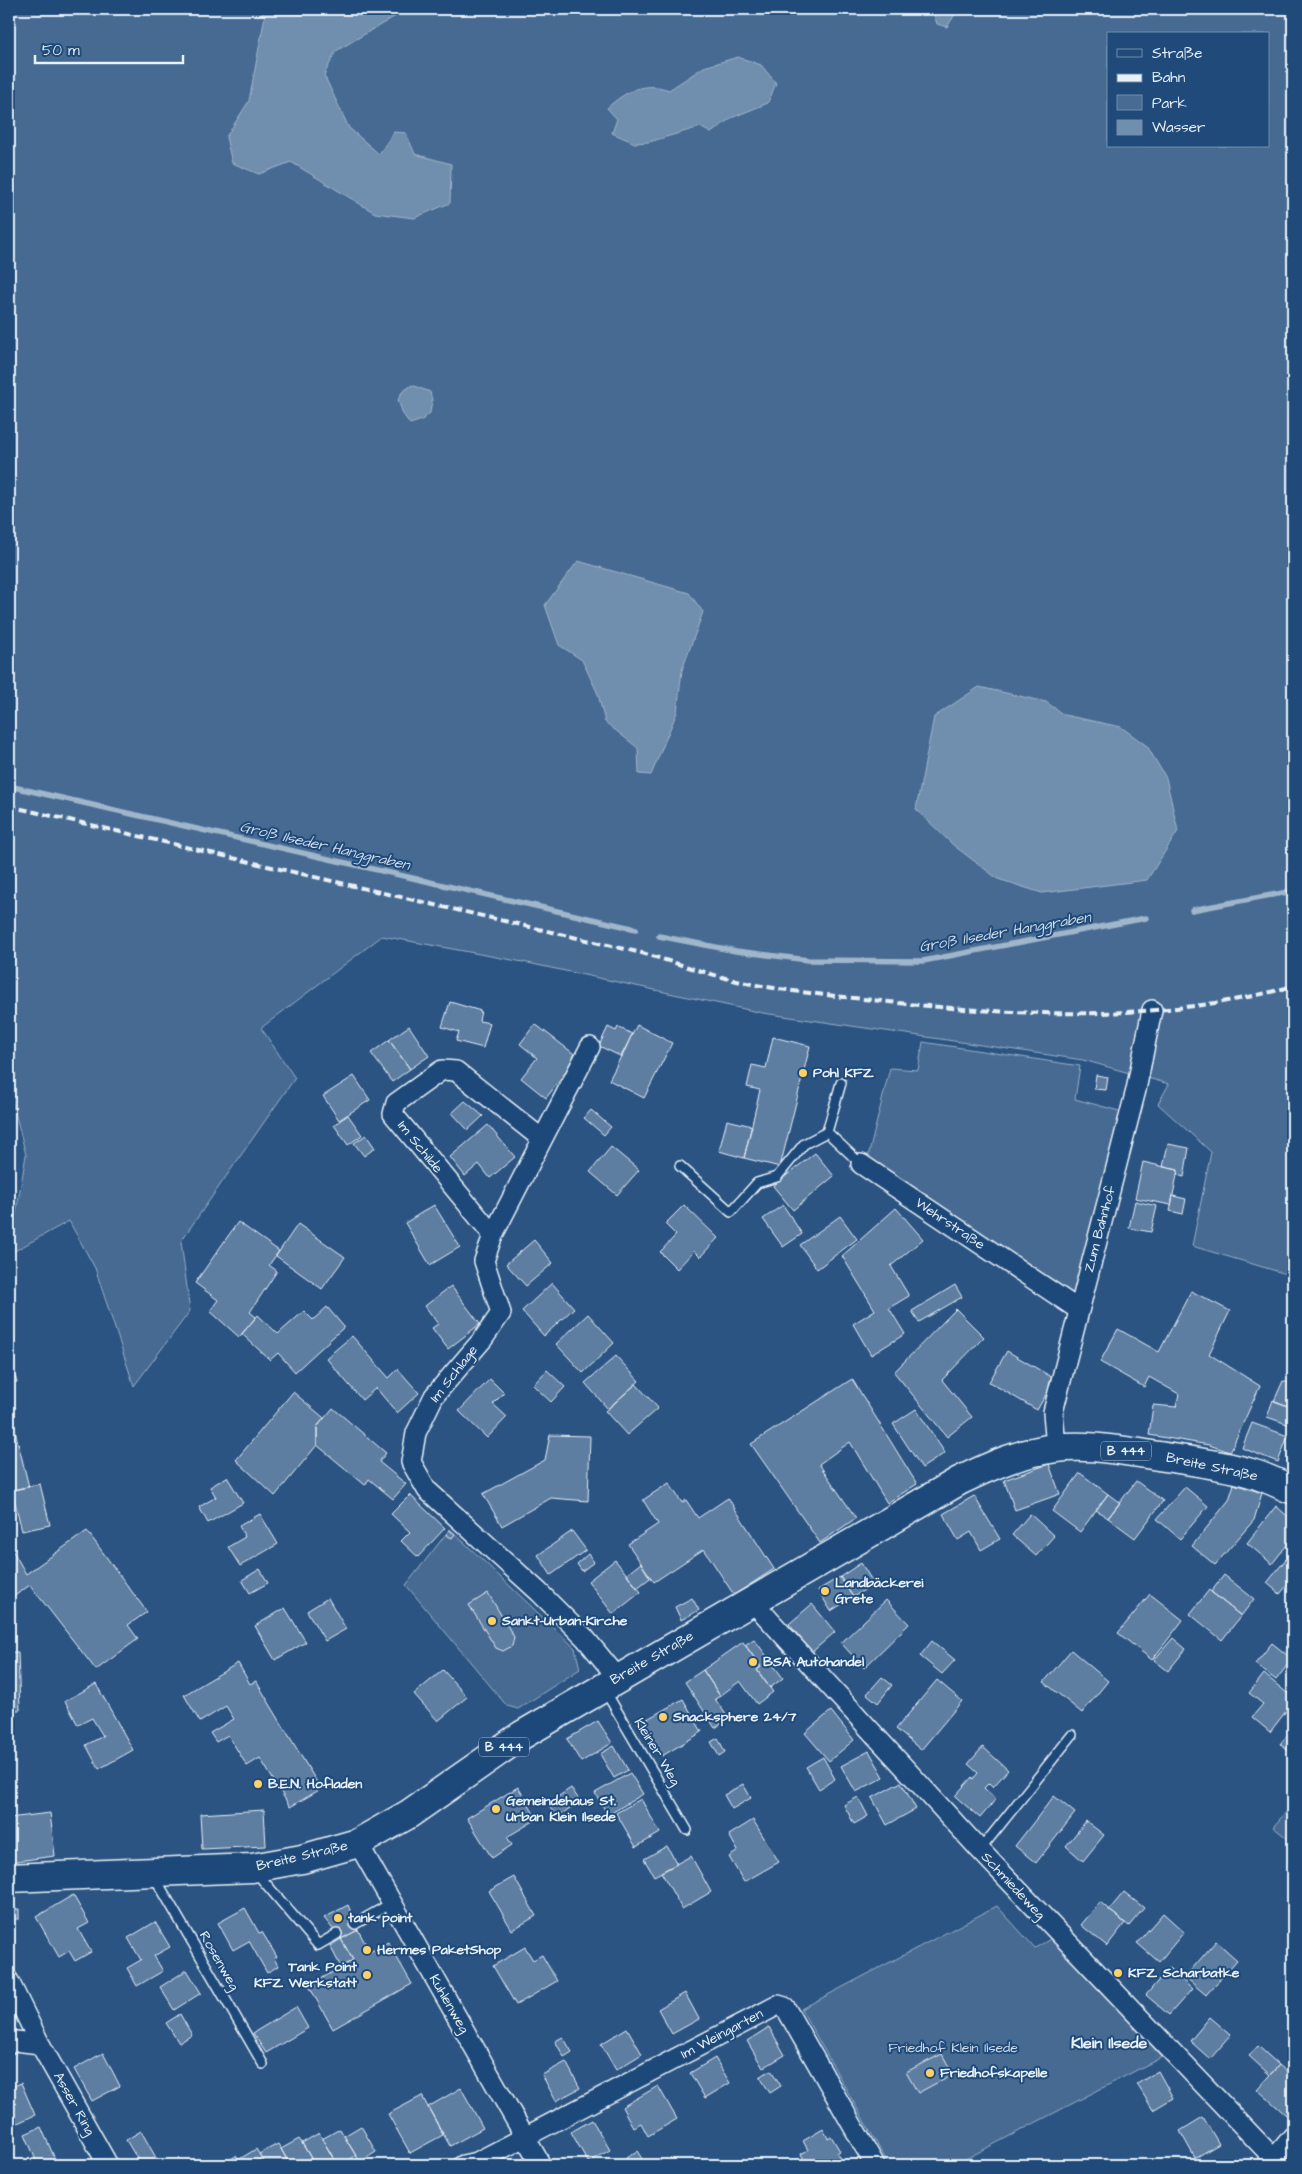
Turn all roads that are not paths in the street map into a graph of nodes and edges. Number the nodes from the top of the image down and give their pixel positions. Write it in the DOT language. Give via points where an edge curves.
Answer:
graph roads {
  1 [pos="1152,1010"];
  2 [pos="590,1047"];
  3 [pos="841,1083"];
  4 [pos="827,1132"];
  5 [pos="542,1139"];
  6 [pos="861,1164"];
  7 [pos="680,1166"];
  8 [pos="493,1235"];
  9 [pos="1079,1310"];
  10 [pos="1056,1448"];
  11 [pos="1293,1490"];
  12 [pos="752,1602"];
  13 [pos="610,1683"];
  14 [pos="1072,1735"];
  15 [pos="687,1830"];
  16 [pos="358,1843"];
  17 [pos="980,1850"];
  18 [pos="252,1868"];
  19 [pos="152,1872"];
  20 [pos="9,1878"];
  21 [pos="392,1903"];
  22 [pos="355,1924"];
  23 [pos="337,1934"];
  24 [pos="9,1981"];
  25 [pos="9,2044"];
  26 [pos="40,2044"];
  27 [pos="264,2064"];
  28 [pos="1293,2136"];
  29 [pos="524,2137"];
  30 [pos="1277,2162"];
  31 [pos="108,2165"];
  32 [pos="463,2165"];
  33 [pos="541,2165"];
  34 [pos="875,2165"];
  1 -- 9 [label="street, Zum Bahnhof" via="1136,1090"];
  2 -- 5 [label="street, Im Schlage"];
  3 -- 4 [label="lane"];
  4 -- 6 [label="lane, Wehrstraße"];
  4 -- 7 [label="lane" via="804,1144 777,1177 757,1183 731,1212"];
  5 -- 8 [label="street, Im Schlage"];
  5 -- 8 [label="street, Im Schilde" via="456,1071 442,1070 396,1103 393,1114"];
  6 -- 9 [label="street, Wehrstraße"];
  8 -- 13 [label="street, Im Schlage" via="484,1261 501,1313 434,1396 416,1433 411,1462 427,1490 585,1638"];
  9 -- 10 [label="street, Zum Bahnhof" via="1053,1412"];
  10 -- 11 [label="main road, Breite Straße / B 444" via="1115,1450 1196,1462 1251,1473"];
  10 -- 12 [label="main road, Breite Straße / B 444" via="994,1464 959,1481"];
  12 -- 13 [label="main road, Breite Straße / B 444"];
  12 -- 17 [label="street, Schmiedeweg"];
  13 -- 15 [label="lane, Kleiner Weg"];
  13 -- 16 [label="main road, Breite Straße / B 444" via="522,1735 409,1814"];
  14 -- 17 [label="lane"];
  16 -- 18 [label="main road, Breite Straße / B 444" via="302,1859"];
  16 -- 21 [label="street, Kuhlenweg"];
  17 -- 30 [label="street, Schmiedeweg"];
  18 -- 19 [label="main road, Breite Straße / B 444"];
  18 -- 23 [label="lane" via="318,1946"];
  19 -- 20 [label="main road, Breite Straße / B 444"];
  19 -- 27 [label="lane, Rosenweg"];
  21 -- 22 [label="lane"];
  21 -- 29 [label="street, Kuhlenweg"];
  24 -- 26 [label="street, Asser Ring"];
  25 -- 26 [label="street" via="15,2041"];
  26 -- 31 [label="street, Asser Ring"];
  28 -- 30 [label="street"];
  29 -- 32 [label="street" via="477,2162"];
  29 -- 33 [label="street, Kuhlenweg"];
  29 -- 34 [label="street, Im Weingarten" via="778,2005 785,2007"];
}
